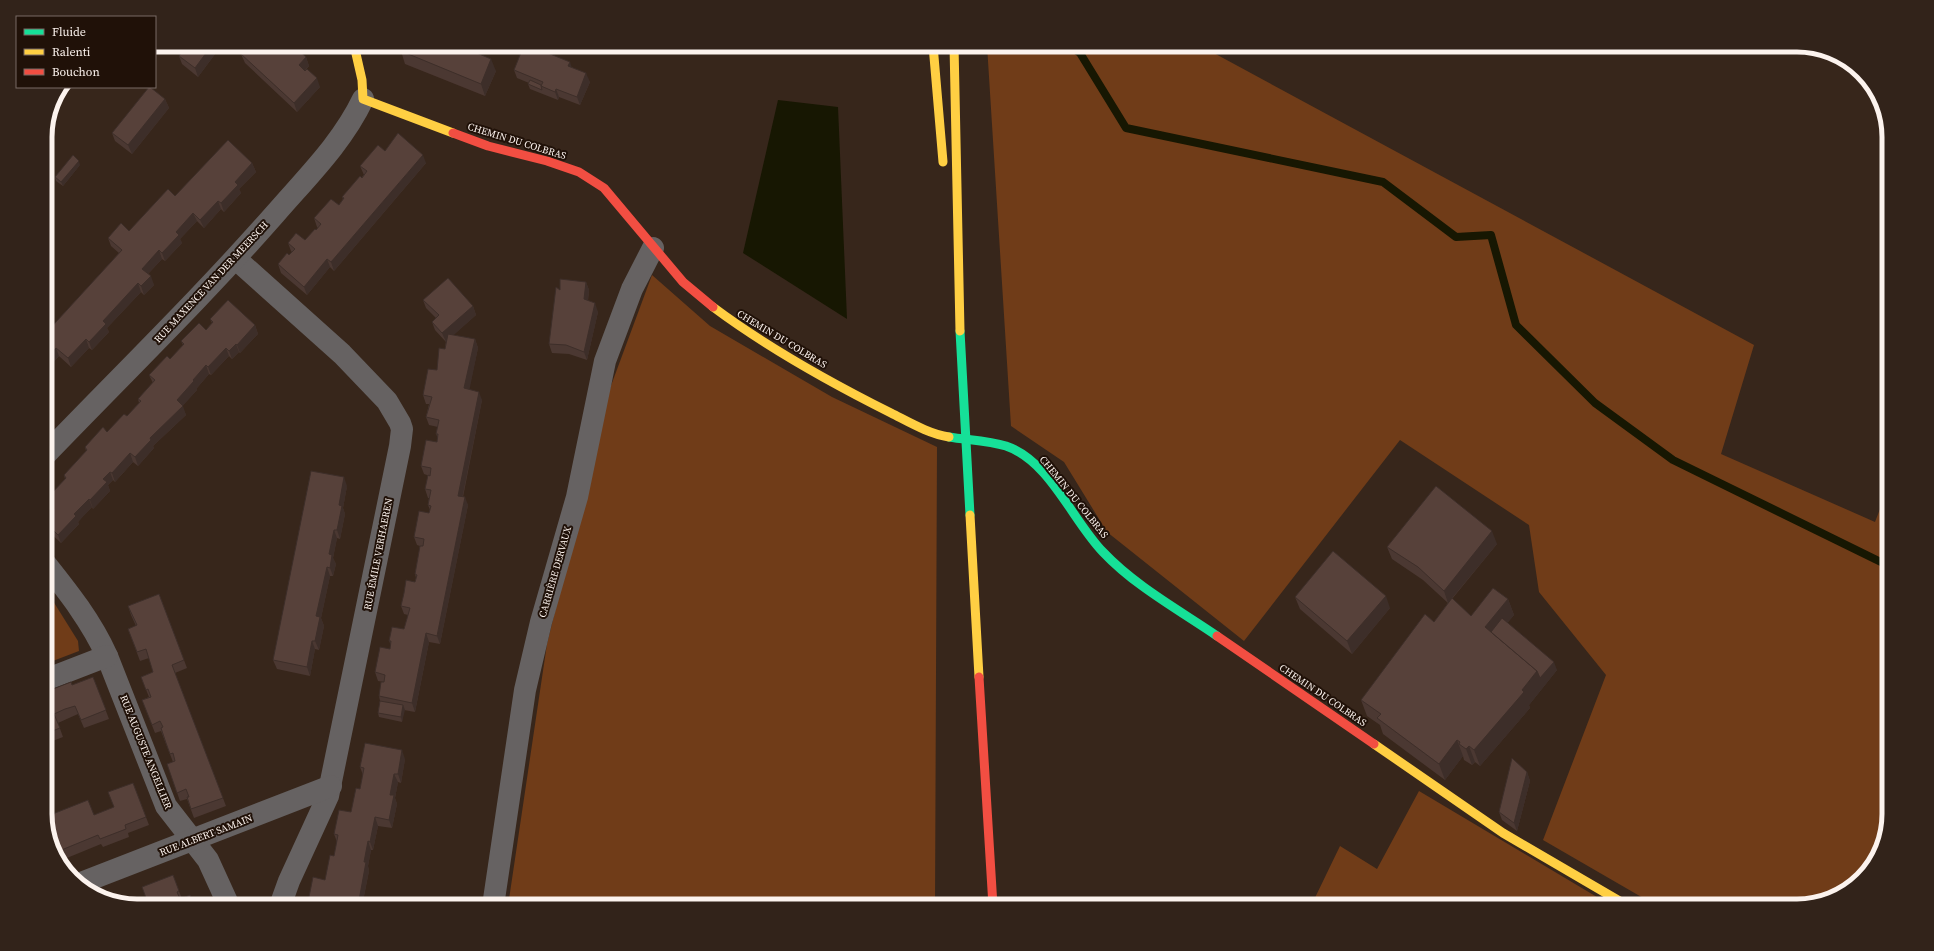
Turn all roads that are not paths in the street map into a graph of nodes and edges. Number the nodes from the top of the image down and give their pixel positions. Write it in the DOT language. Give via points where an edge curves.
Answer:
graph roads {
  1 [pos="356,52"];
  2 [pos="934,52"];
  3 [pos="954,52"];
  4 [pos="363,99"];
  5 [pos="944,169"];
  6 [pos="948,216"];
  7 [pos="653,248"];
  8 [pos="236,259"];
  9 [pos="961,365"];
  10 [pos="965,440"];
  11 [pos="52,448"];
  12 [pos="52,572"];
  13 [pos="107,656"];
  14 [pos="52,677"];
  15 [pos="331,786"];
  16 [pos="192,840"];
  17 [pos="85,881"];
  18 [pos="226,899"];
  19 [pos="282,899"];
  20 [pos="494,899"];
  21 [pos="993,899"];
  22 [pos="1616,899"];
  1 -- 4 [label="street"];
  2 -- 5 [label="street"];
  3 -- 9 [label="street"];
  4 -- 7 [label="street, CHEMIN DU COLBRAS" via="488,146 548,161 579,172 604,188"];
  4 -- 8 [label="street, RUE MAXENCE VAN DER MEERSCH" via="352,122 334,146"];
  6 -- 9 [label="street"];
  7 -- 10 [label="street, CHEMIN DU COLBRAS" via="703,300 769,346 872,404 922,428 941,436"];
  7 -- 20 [label="street, CARRIÈRE DERVAUX" via="632,289 605,361 577,497 531,660"];
  8 -- 11 [label="street, RUE MAXENCE VAN DER MEERSCH"];
  8 -- 15 [label="street, RUE ÉMILE VERHAEREN" via="350,362 392,408 402,429"];
  9 -- 10 [label="street"];
  10 -- 21 [label="street"];
  10 -- 22 [label="street, CHEMIN DU COLBRAS" via="1005,446 1019,452 1046,476 1103,552 1136,581 1470,811"];
  12 -- 13 [label="street, RUE AUGUSTE ANGELLIER" via="85,615"];
  13 -- 14 [label="street"];
  13 -- 16 [label="street, RUE AUGUSTE ANGELLIER" via="166,806"];
  15 -- 16 [label="street, RUE ALBERT SAMAIN"];
  15 -- 19 [label="street, RUE ÉMILE VERHAEREN" via="320,817"];
  16 -- 17 [label="street, RUE ALBERT SAMAIN"];
  16 -- 18 [label="street, RUE AUGUSTE ANGELLIER" via="212,867"];
}
